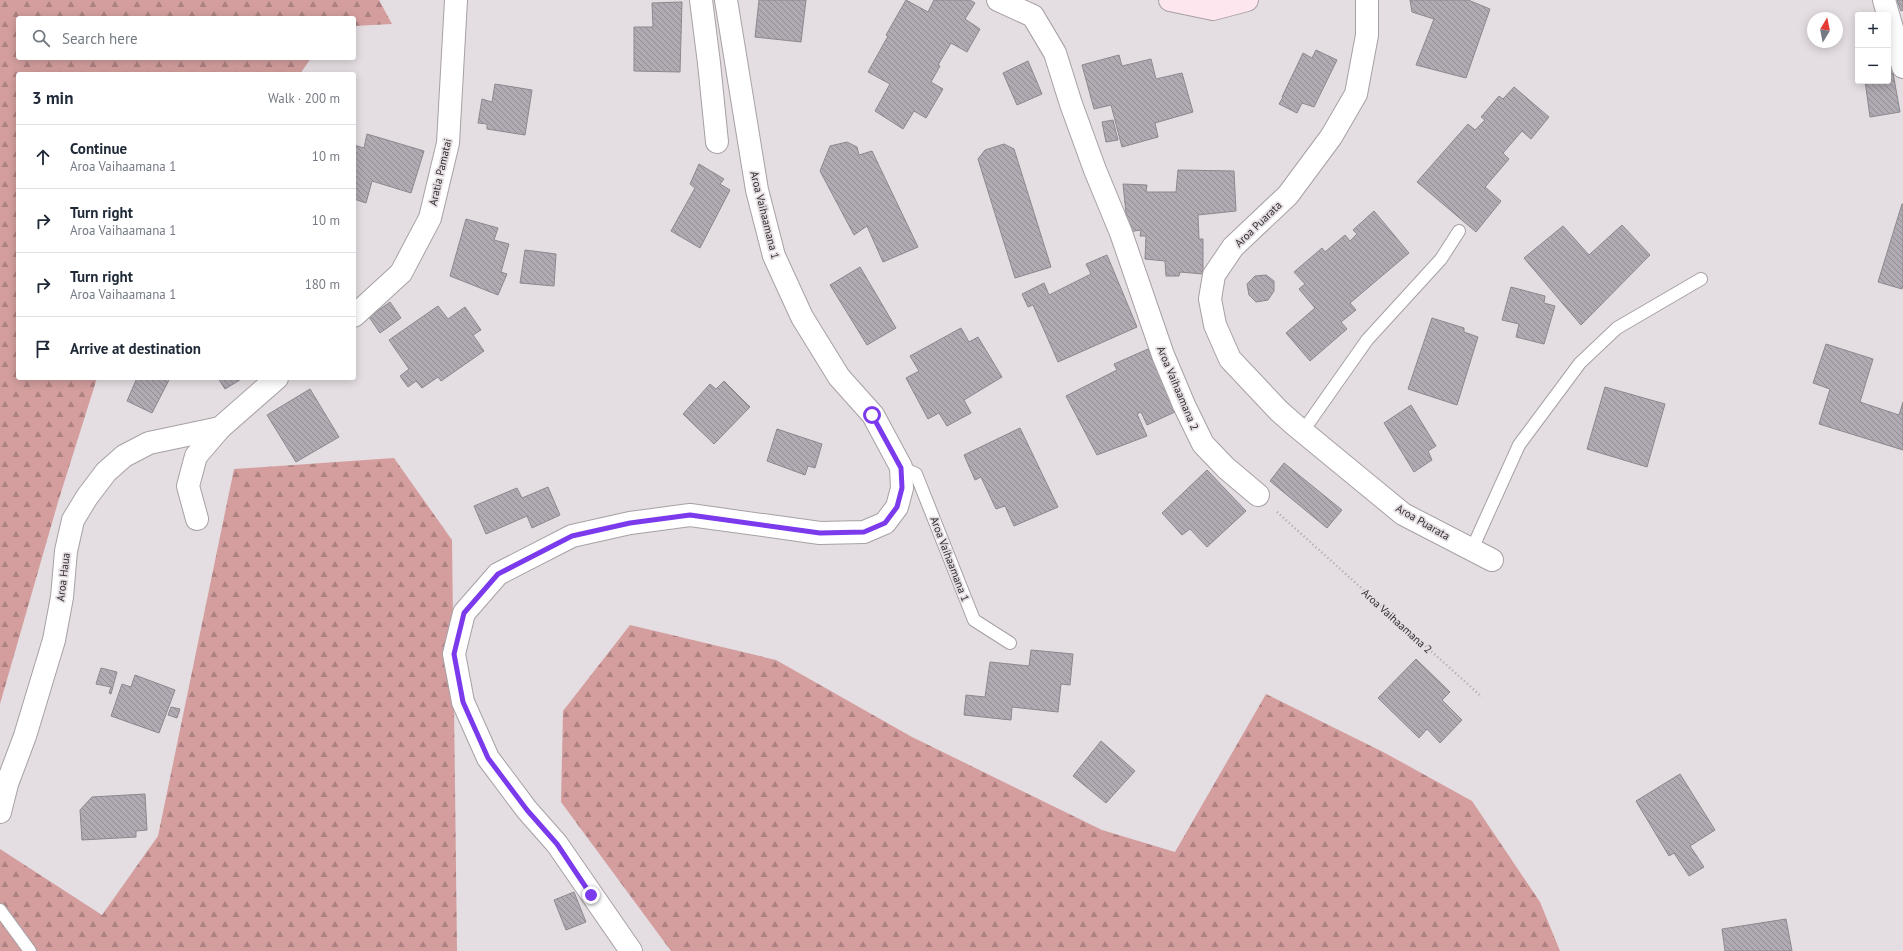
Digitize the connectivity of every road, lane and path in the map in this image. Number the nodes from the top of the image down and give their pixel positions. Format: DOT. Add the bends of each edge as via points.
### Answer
graph roads {
  1 [pos="456,0"];
  2 [pos="701,0"];
  3 [pos="726,0"];
  4 [pos="998,0"];
  5 [pos="1170,0"];
  6 [pos="1247,0"];
  7 [pos="1367,0"];
  8 [pos="1884,0"];
  9 [pos="1903,67"];
  10 [pos="717,142"];
  11 [pos="1459,231"];
  12 [pos="1701,279"];
  13 [pos="356,314"];
  14 [pos="275,380"];
  15 [pos="220,428"];
  16 [pos="1303,431"];
  17 [pos="901,468"];
  18 [pos="1258,495"];
  19 [pos="196,519"];
  20 [pos="1472,549"];
  21 [pos="1492,560"];
  22 [pos="1010,643"];
  23 [pos="1482,697"];
  24 [pos="1,811"];
  25 [pos="0,910"];
  26 [pos="30,951"];
  27 [pos="631,951"];
  1 -- 13 [label="street, Aratia Pamatai" via="448,143 430,218 402,273"];
  2 -- 10 [label="street"];
  3 -- 17 [label="street, Aroa Vaihaamana 1" via="757,190 774,256 802,317 839,377 872,415"];
  4 -- 18 [label="street, Aroa Vaihaamana 2" via="1033,16 1055,54 1163,355 1184,405 1203,444"];
  5 -- 6 [label="main road" via="1213,9"];
  7 -- 16 [label="street, Aroa Puarata" via="1367,35 1356,94 1331,137 1288,195 1233,247 1214,275 1210,298 1215,325 1230,359 1279,411"];
  8 -- 9 [label="street"];
  11 -- 16 [label="lane" via="1441,259 1367,340"];
  12 -- 20 [label="lane" via="1617,328 1580,363 1519,445"];
  14 -- 15 [label="street"];
  15 -- 19 [label="street" via="196,456 188,486"];
  15 -- 24 [label="street, Aroa Haua" via="149,443 124,456 106,472 73,520 54,640 7,784"];
  16 -- 20 [label="street, Aroa Puarata" via="1403,514"];
  17 -- 22 [label="lane, Aroa Vaihaamana 1" via="916,474 974,620"];
  17 -- 27 [label="street, Aroa Vaihaamana 1" via="902,488 897,507 885,523 864,532 820,533 690,515 630,523 572,536 498,574 464,613 454,654 463,702 488,758 527,810 557,844"];
  18 -- 23 [label="path, Aroa Vaihaamana 2"];
  20 -- 21 [label="street, Aroa Puarata"];
  25 -- 26 [label="lane"];
}
